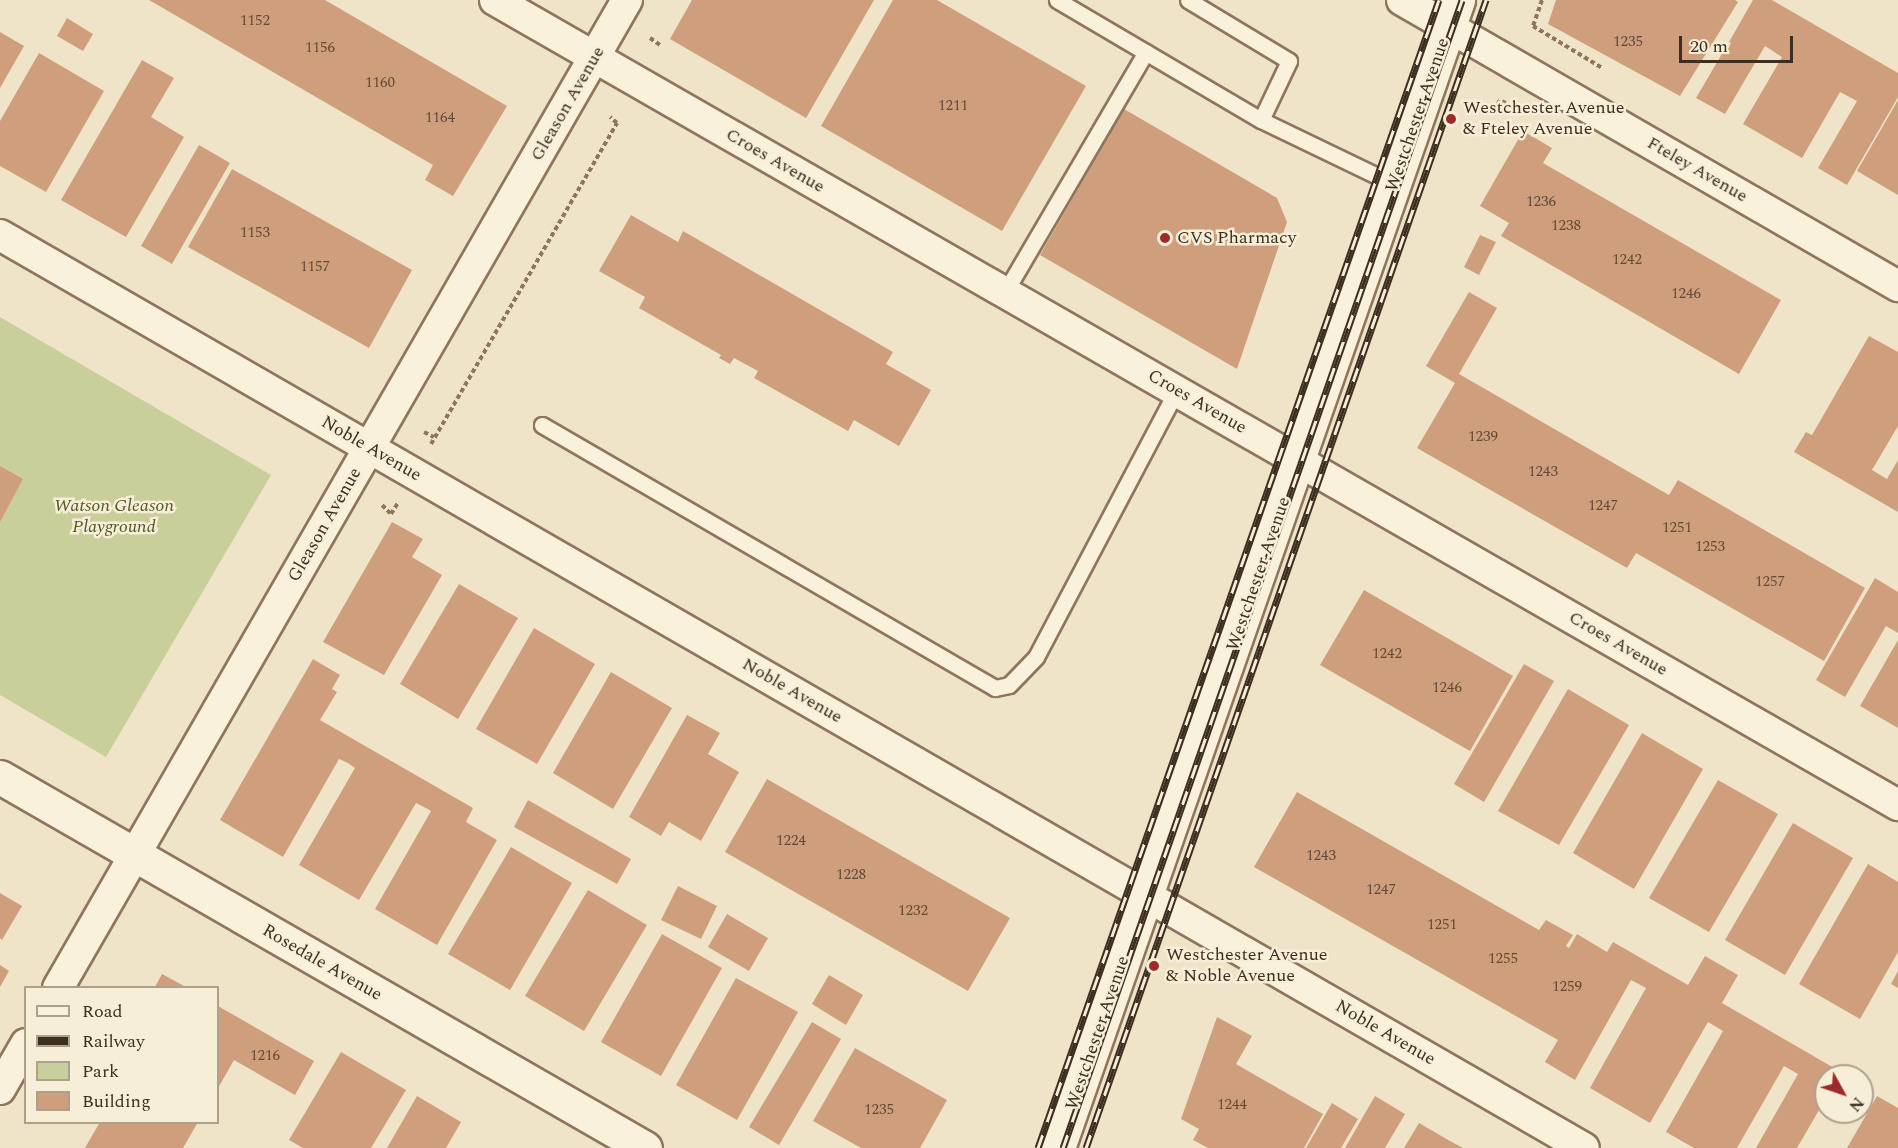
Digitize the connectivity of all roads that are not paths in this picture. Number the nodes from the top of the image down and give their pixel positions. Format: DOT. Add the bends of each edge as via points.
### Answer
graph roads {
  1 [pos="495,0"];
  2 [pos="627,0"];
  3 [pos="1057,0"];
  4 [pos="1188,0"];
  5 [pos="1401,0"];
  6 [pos="1454,14"];
  7 [pos="1146,52"];
  8 [pos="594,57"];
  9 [pos="1261,120"];
  10 [pos="1394,184"];
  11 [pos="0,235"];
  12 [pos="1898,286"];
  13 [pos="1005,292"];
  14 [pos="1176,390"];
  15 [pos="542,425"];
  16 [pos="370,448"];
  17 [pos="1298,460"];
  18 [pos="0,777"];
  19 [pos="1898,805"];
  20 [pos="135,855"];
  21 [pos="1146,895"];
  22 [pos="59,986"];
  23 [pos="24,1047"];
  24 [pos="0,1089"];
  25 [pos="645,1148"];
  26 [pos="1058,1148"];
  27 [pos="1584,1148"];
  1 -- 8 [label="street, Croes Avenue"];
  2 -- 8 [label="street, Gleason Avenue"];
  3 -- 7 [label="lane"];
  4 -- 9 [label="lane" via="1289,61"];
  5 -- 6 [label="street, Fteley Avenue"];
  6 -- 10 [label="main road, Westchester Avenue"];
  6 -- 12 [label="street, Fteley Avenue"];
  7 -- 9 [label="lane"];
  7 -- 13 [label="lane"];
  8 -- 13 [label="street, Croes Avenue"];
  8 -- 16 [label="street, Gleason Avenue"];
  9 -- 10 [label="lane"];
  10 -- 17 [label="main road, Westchester Avenue"];
  11 -- 16 [label="street, Noble Avenue"];
  13 -- 14 [label="street, Croes Avenue"];
  14 -- 15 [label="lane" via="1036,657 1009,684 995,688"];
  14 -- 17 [label="street, Croes Avenue"];
  16 -- 20 [label="street, Gleason Avenue"];
  16 -- 21 [label="street, Noble Avenue"];
  17 -- 19 [label="street, Croes Avenue"];
  17 -- 21 [label="main road, Westchester Avenue"];
  18 -- 20 [label="main road, Rosedale Avenue"];
  20 -- 22 [label="street, Gleason Avenue"];
  20 -- 25 [label="main road, Rosedale Avenue"];
  21 -- 26 [label="main road, Westchester Avenue"];
  21 -- 27 [label="street, Noble Avenue"];
  23 -- 24 [label="street"];
}
